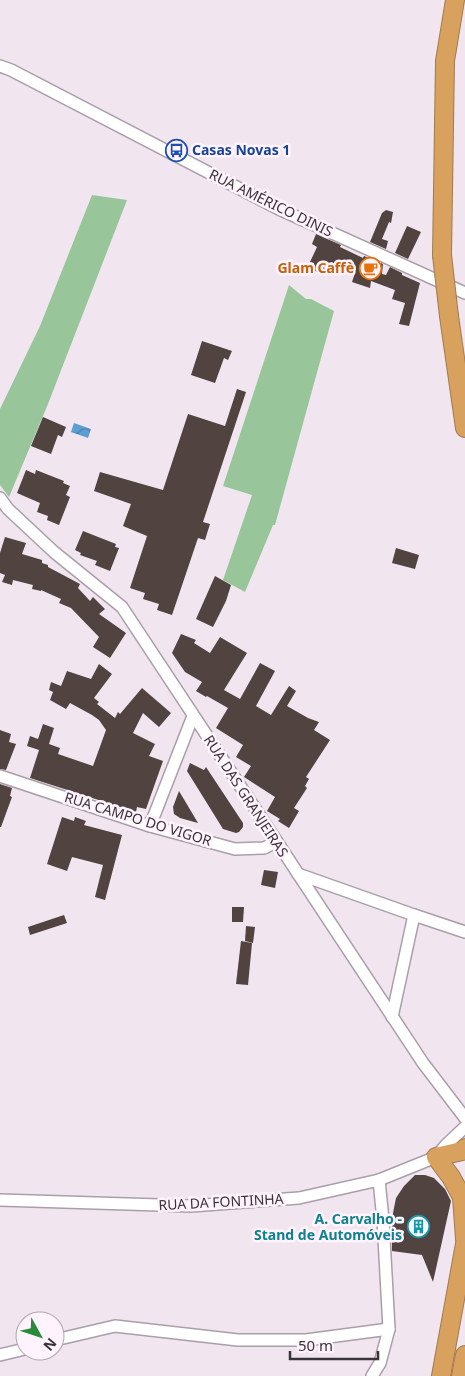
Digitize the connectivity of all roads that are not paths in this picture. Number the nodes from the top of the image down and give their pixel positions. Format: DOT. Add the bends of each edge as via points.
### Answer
graph roads {
  1 [pos="455,0"];
  2 [pos="0,66"];
  3 [pos="465,293"];
  4 [pos="465,428"];
  5 [pos="0,498"];
  6 [pos="193,716"];
  7 [pos="0,776"];
  8 [pos="150,826"];
  9 [pos="276,842"];
  10 [pos="298,874"];
  11 [pos="414,915"];
  12 [pos="465,932"];
  13 [pos="392,1017"];
  14 [pos="465,1118"];
  15 [pos="465,1128"];
  16 [pos="465,1148"];
  17 [pos="436,1157"];
  18 [pos="379,1180"];
  19 [pos="0,1200"];
  20 [pos="465,1239"];
  21 [pos="465,1244"];
  22 [pos="389,1329"];
  23 [pos="65,1338"];
  24 [pos="15,1351"];
  25 [pos="0,1355"];
  26 [pos="465,1355"];
  27 [pos="372,1376"];
  28 [pos="441,1376"];
  29 [pos="461,1376"];
  1 -- 4 [label="highway, bridge" via="446,61 442,256"];
  2 -- 3 [label="street, RUA AMÉRICO DINIS" via="279,209"];
  5 -- 6 [label="street, RUA DAS GRANJEIRAS" via="54,552 122,608"];
  6 -- 8 [label="street"];
  6 -- 9 [label="street, RUA DAS GRANJEIRAS"];
  7 -- 8 [label="street, RUA CAMPO DO VIGOR"];
  8 -- 9 [label="street, RUA CAMPO DO VIGOR" via="235,849 264,848"];
  9 -- 10 [label="street, RUA DAS GRANJEIRAS"];
  10 -- 11 [label="street"];
  10 -- 13 [label="street, RUA DAS GRANJEIRAS"];
  11 -- 12 [label="street"];
  11 -- 13 [label="street"];
  13 -- 14 [label="street, RUA DAS GRANJEIRAS"];
  15 -- 17 [label="street"];
  16 -- 17 [label="highway"];
  17 -- 18 [label="street, RUA DA FONTINHA"];
  17 -- 20 [label="highway" via="462,1198"];
  18 -- 19 [label="street, RUA DA FONTINHA" via="298,1198 191,1206"];
  18 -- 22 [label="street"];
  21 -- 28 [label="highway"];
  22 -- 23 [label="street" via="306,1340 238,1340 115,1326"];
  22 -- 27 [label="street" via="380,1363"];
  24 -- 25 [label="street"];
  26 -- 29 [label="highway"];
}
